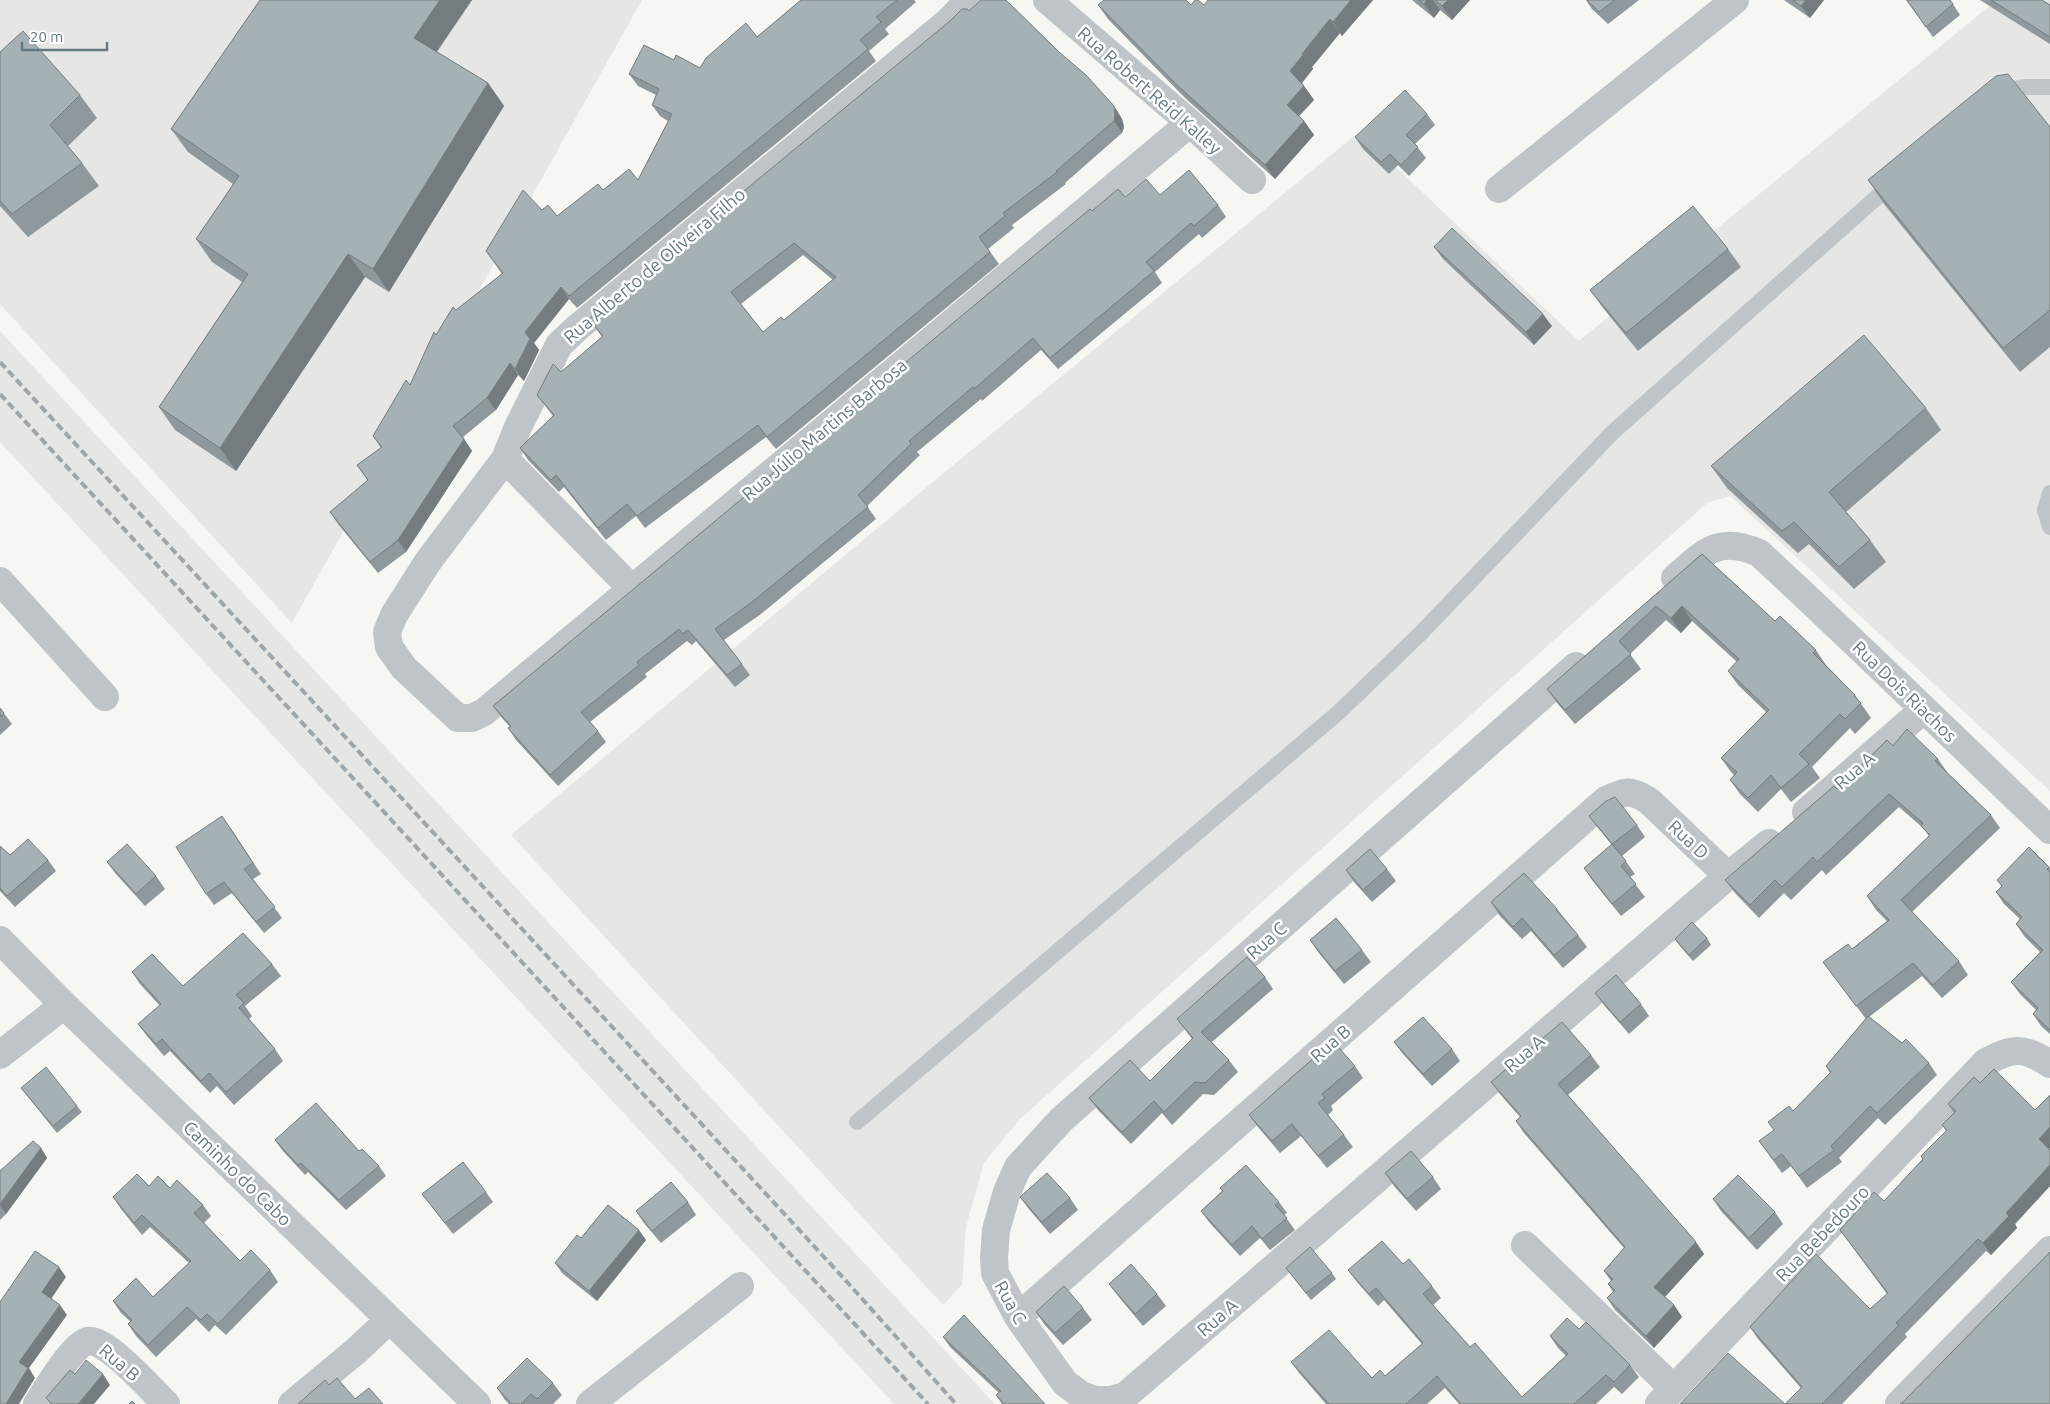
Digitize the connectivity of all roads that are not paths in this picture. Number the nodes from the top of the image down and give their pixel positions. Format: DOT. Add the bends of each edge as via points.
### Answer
graph roads {
  1 [pos="969,0"];
  2 [pos="1048,0"];
  3 [pos="1735,0"];
  4 [pos="2050,87"];
  5 [pos="1985,99"];
  6 [pos="1190,123"];
  7 [pos="1906,171"];
  8 [pos="1252,180"];
  9 [pos="1499,189"];
  10 [pos="505,459"];
  11 [pos="2050,493"];
  12 [pos="2050,527"];
  13 [pos="0,580"];
  14 [pos="632,589"];
  15 [pos="1653,598"];
  16 [pos="1593,650"];
  17 [pos="105,697"];
  18 [pos="1923,710"];
  19 [pos="452,714"];
  20 [pos="1649,801"];
  21 [pos="2050,830"];
  22 [pos="1728,876"];
  23 [pos="0,940"];
  24 [pos="64,1005"];
  25 [pos="0,1055"];
  26 [pos="2050,1064"];
  27 [pos="857,1122"];
  28 [pos="1525,1245"];
  29 [pos="2050,1250"];
  30 [pos="740,1286"];
  31 [pos="1018,1317"];
  32 [pos="389,1320"];
  33 [pos="1125,1396"];
  34 [pos="1667,1396"];
  35 [pos="37,1404"];
  36 [pos="166,1404"];
  37 [pos="292,1404"];
  38 [pos="477,1404"];
  39 [pos="590,1404"];
  40 [pos="1899,1404"];
  1 -- 10 [label="street, Rua Alberto de Oliveira Filho" via="949,21 559,345"];
  2 -- 6 [label="street, Rua Robert Reid Kalley"];
  3 -- 9 [label="street"];
  4 -- 5 [label="lane" via="2001,91"];
  6 -- 8 [label="street, Rua Robert Reid Kalley"];
  6 -- 14 [label="street, Rua Júlio Martins Barbosa"];
  7 -- 27 [label="lane" via="1613,432 1421,633 1339,712"];
  10 -- 14 [label="street"];
  10 -- 19 [label="street, Rua Alberto de Oliveira Filho" via="427,564 394,615 387,632 389,647 404,668"];
  11 -- 12 [label="lane" via="2045,510"];
  13 -- 17 [label="street"];
  14 -- 19 [label="street, Rua Júlio Martins Barbosa" via="484,712 465,719"];
  15 -- 18 [label="street, Rua Dois Riachos" via="1698,558 1717,547 1744,546 1759,553"];
  16 -- 31 [label="street, Rua C" via="1061,1120 1018,1167 996,1230 994,1258 995,1273"];
  18 -- 21 [label="street, Rua Dois Riachos"];
  18 -- 22 [label="street, Rua A"];
  20 -- 22 [label="street, Rua D"];
  20 -- 31 [label="street, Rua B" via="1629,792 1606,800"];
  22 -- 33 [label="street, Rua A"];
  23 -- 24 [label="street, Caminho do Cabo"];
  24 -- 25 [label="street"];
  24 -- 32 [label="street, Caminho do Cabo"];
  26 -- 34 [label="street, Rua Bebedouro" via="2020,1050 2004,1052 1986,1062"];
  28 -- 34 [label="street"];
  29 -- 40 [label="street"];
  30 -- 39 [label="street"];
  31 -- 33 [label="street, Rua C" via="1065,1383 1081,1395 1096,1400"];
  32 -- 37 [label="street"];
  32 -- 38 [label="street, Caminho do Cabo"];
  35 -- 36 [label="street, Rua B" via="60,1367 84,1342 90,1340 98,1342 120,1359"];
}
